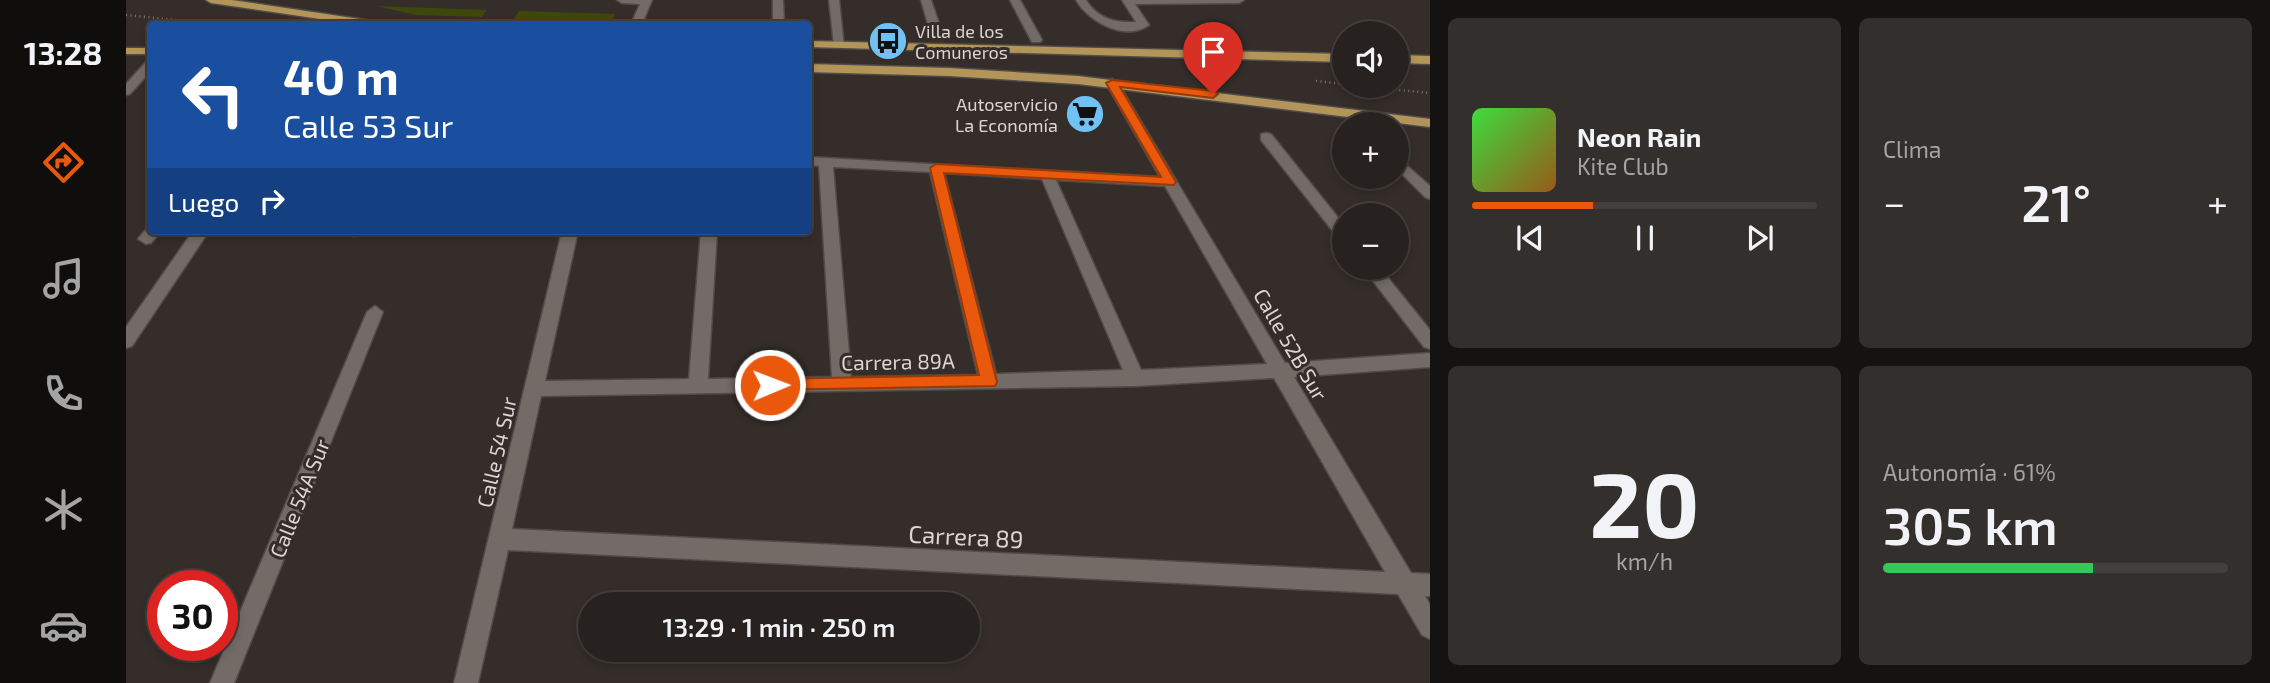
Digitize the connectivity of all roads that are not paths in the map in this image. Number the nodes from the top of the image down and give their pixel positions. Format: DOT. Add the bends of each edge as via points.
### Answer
graph roads {
  1 [pos="211,0"];
  2 [pos="622,0"];
  3 [pos="647,0"];
  4 [pos="778,0"];
  5 [pos="834,0"];
  6 [pos="926,0"];
  7 [pos="1015,0"];
  8 [pos="1081,0"];
  9 [pos="1239,0"];
  10 [pos="1128,1"];
  11 [pos="353,21"];
  12 [pos="638,21"];
  13 [pos="779,21"];
  14 [pos="938,38"];
  15 [pos="1036,40"];
  16 [pos="812,44"];
  17 [pos="840,45"];
  18 [pos="126,51"];
  19 [pos="147,51"];
  20 [pos="1332,58"];
  21 [pos="1409,59"];
  22 [pos="1430,60"];
  23 [pos="147,68"];
  24 [pos="812,68"];
  25 [pos="1112,83"];
  26 [pos="126,91"];
  27 [pos="1430,123"];
  28 [pos="1266,137"];
  29 [pos="817,161"];
  30 [pos="936,168"];
  31 [pos="1409,173"];
  32 [pos="1047,175"];
  33 [pos="1170,182"];
  34 [pos="1430,194"];
  35 [pos="1332,219"];
  36 [pos="198,235"];
  37 [pos="569,235"];
  38 [pos="709,235"];
  39 [pos="1381,280"];
  40 [pos="375,312"];
  41 [pos="126,341"];
  42 [pos="1430,342"];
  43 [pos="1430,360"];
  44 [pos="1281,373"];
  45 [pos="1136,379"];
  46 [pos="989,382"];
  47 [pos="842,384"];
  48 [pos="698,386"];
  49 [pos="533,389"];
  50 [pos="499,539"];
  51 [pos="1405,584"];
  52 [pos="1430,585"];
  53 [pos="1430,627"];
  54 [pos="222,683"];
  55 [pos="466,683"];
  1 -- 11 [label="main road"];
  2 -- 3 [label="street"];
  3 -- 12 [label="street"];
  4 -- 13 [label="street"];
  5 -- 17 [label="street"];
  6 -- 14 [label="street"];
  7 -- 15 [label="street"];
  8 -- 10 [label="street" via="1088,14 1102,21 1143,24"];
  9 -- 10 [label="street"];
  16 -- 17 [label="main road"];
  17 -- 20 [label="main road"];
  18 -- 19 [label="main road"];
  21 -- 22 [label="main road"];
  23 -- 26 [label="street"];
  24 -- 25 [label="main road"];
  25 -- 27 [label="main road"];
  25 -- 33 [label="street, Calle 52B Sur"];
  28 -- 35 [label="street"];
  29 -- 30 [label="street"];
  29 -- 47 [label="street"];
  30 -- 32 [label="street"];
  30 -- 46 [label="street"];
  31 -- 34 [label="street"];
  32 -- 33 [label="street"];
  32 -- 45 [label="street"];
  33 -- 44 [label="street, Calle 52B Sur"];
  36 -- 41 [label="street"];
  37 -- 49 [label="street, Calle 54 Sur"];
  38 -- 48 [label="street"];
  39 -- 42 [label="street"];
  40 -- 54 [label="street, Calle 54A Sur"];
  43 -- 44 [label="street, Carrera 89A"];
  44 -- 45 [label="street, Carrera 89A"];
  44 -- 51 [label="street, Calle 52B Sur"];
  45 -- 46 [label="street, Carrera 89A"];
  46 -- 47 [label="street, Carrera 89A"];
  47 -- 48 [label="street, Carrera 89A"];
  48 -- 49 [label="street, Carrera 89A"];
  49 -- 50 [label="street, Calle 54 Sur"];
  50 -- 51 [label="street, Carrera 89"];
  50 -- 55 [label="street, Calle 54 Sur"];
  51 -- 52 [label="street, Carrera 89"];
  51 -- 53 [label="street, Calle 52B Sur"];
}
